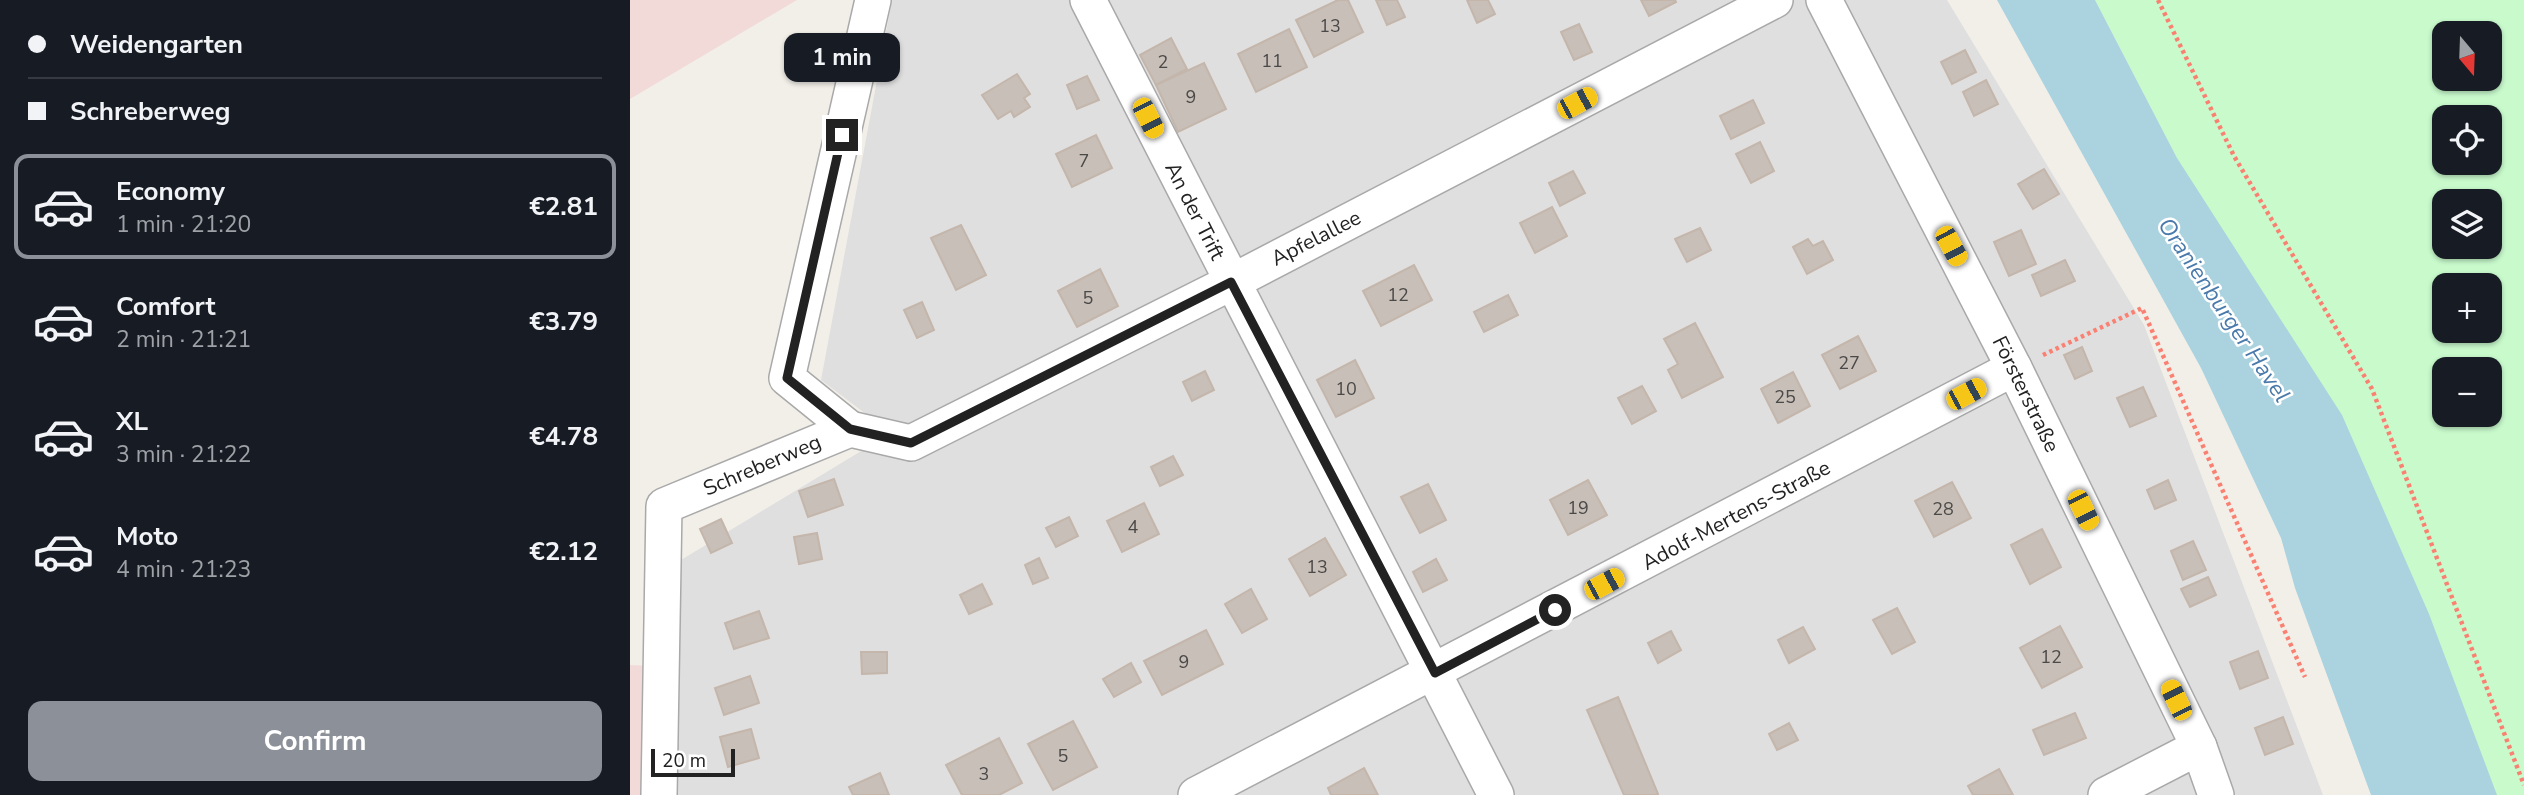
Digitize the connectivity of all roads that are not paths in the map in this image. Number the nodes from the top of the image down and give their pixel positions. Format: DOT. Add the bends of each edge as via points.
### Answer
graph roads {
  1 [pos="873,0"];
  2 [pos="1088,0"];
  3 [pos="1774,0"];
  4 [pos="1824,0"];
  5 [pos="1231,282"];
  6 [pos="2014,369"];
  7 [pos="850,429"];
  8 [pos="1435,673"];
  9 [pos="2199,747"];
  10 [pos="659,795"];
  11 [pos="1196,795"];
  12 [pos="1496,795"];
  13 [pos="2106,795"];
  14 [pos="2216,795"];
  1 -- 7 [label="street, Schreberweg" via="787,378"];
  2 -- 5 [label="street, An der Trift"];
  3 -- 5 [label="street, Apfelallee"];
  4 -- 6 [label="street, Försterstraße"];
  5 -- 7 [label="street, Apfelallee" via="911,443"];
  5 -- 8 [label="street, An der Trift"];
  6 -- 8 [label="street, Adolf-Mertens-Straße"];
  6 -- 9 [label="street, Försterstraße"];
  7 -- 10 [label="street, Schreberweg" via="664,506"];
  8 -- 11 [label="street, Adolf-Mertens-Straße"];
  8 -- 12 [label="street, An der Trift"];
  9 -- 13 [label="street"];
  9 -- 14 [label="street, Försterstraße"];
}
